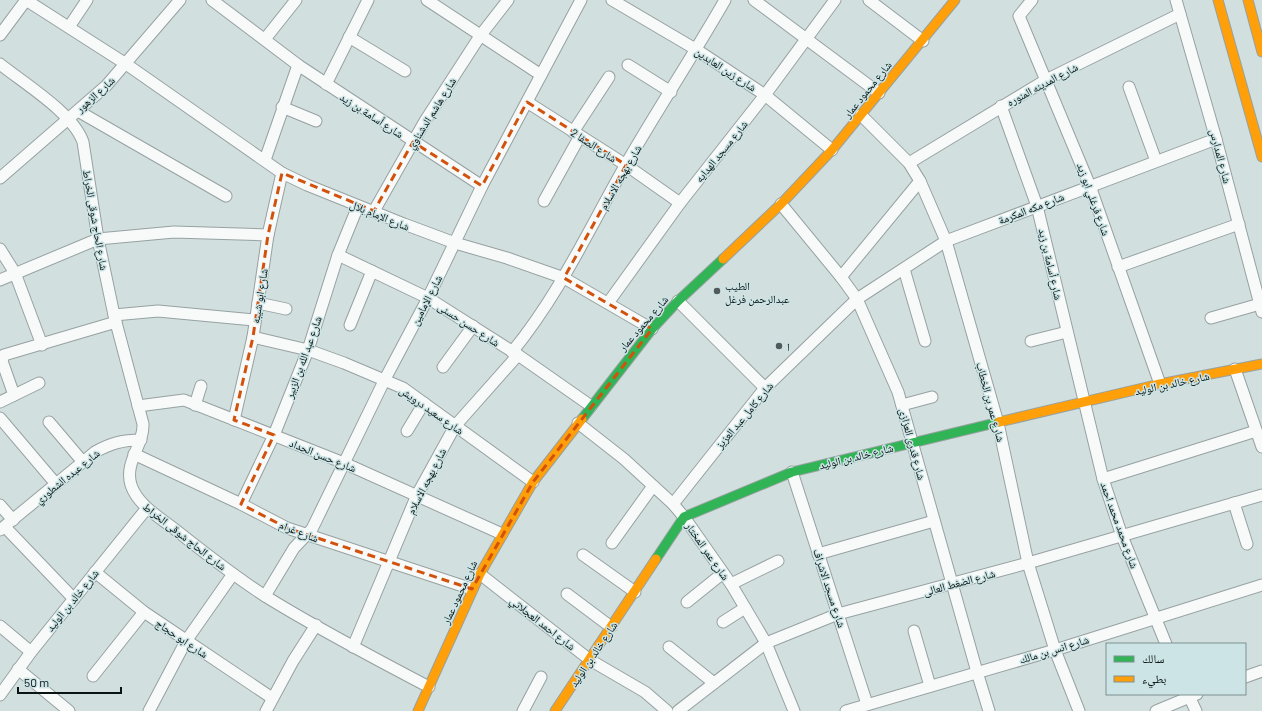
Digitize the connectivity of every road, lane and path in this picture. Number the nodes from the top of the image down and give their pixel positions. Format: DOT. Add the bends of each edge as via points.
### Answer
graph roads {
  1 [pos="26,0"];
  2 [pos="87,0"];
  3 [pos="180,0"];
  4 [pos="212,0"];
  5 [pos="296,0"];
  6 [pos="368,0"];
  7 [pos="427,0"];
  8 [pos="508,0"];
  9 [pos="581,0"];
  10 [pos="612,0"];
  11 [pos="725,0"];
  12 [pos="754,0"];
  13 [pos="835,0"];
  14 [pos="868,0"];
  15 [pos="955,0"];
  16 [pos="1032,0"];
  17 [pos="1176,0"];
  18 [pos="1218,0"];
  19 [pos="1248,0"];
  20 [pos="1180,14"];
  21 [pos="69,27"];
  22 [pos="0,34"];
  23 [pos="480,36"];
  24 [pos="348,37"];
  25 [pos="265,39"];
  26 [pos="807,39"];
  27 [pos="923,41"];
  28 [pos="697,50"];
  29 [pos="1262,52"];
  30 [pos="0,64"];
  31 [pos="126,64"];
  32 [pos="298,65"];
  33 [pos="628,65"];
  34 [pos="405,71"];
  35 [pos="541,75"];
  36 [pos="609,77"];
  37 [pos="1046,80"];
  38 [pos="326,84"];
  39 [pos="1129,87"];
  40 [pos="671,92"];
  41 [pos="879,93"];
  42 [pos="765,95"];
  43 [pos="527,102"];
  44 [pos="1001,106"];
  45 [pos="282,107"];
  46 [pos="78,111"];
  47 [pos="861,115"];
  48 [pos="68,118"];
  49 [pos="316,121"];
  50 [pos="577,134"];
  51 [pos="1216,139"];
  52 [pos="413,142"];
  53 [pos="832,150"];
  54 [pos="1262,157"];
  55 [pos="265,160"];
  56 [pos="1156,161"];
  57 [pos="909,163"];
  58 [pos="626,165"];
  59 [pos="282,173"];
  60 [pos="0,178"];
  61 [pos="920,181"];
  62 [pos="482,186"];
  63 [pos="1090,186"];
  64 [pos="226,196"];
  65 [pos="544,201"];
  66 [pos="680,203"];
  67 [pos="780,204"];
  68 [pos="358,206"];
  69 [pos="1038,206"];
  70 [pos="374,211"];
  71 [pos="1239,224"];
  72 [pos="268,235"];
  73 [pos="98,239"];
  74 [pos="946,241"];
  75 [pos="455,243"];
  76 [pos="0,249"];
  77 [pos="338,255"];
  78 [pos="1118,267"];
  79 [pos="904,269"];
  80 [pos="372,271"];
  81 [pos="15,273"];
  82 [pos="841,277"];
  83 [pos="564,278"];
  84 [pos="0,280"];
  85 [pos="428,298"];
  86 [pos="857,299"];
  87 [pos="678,301"];
  88 [pos="258,303"];
  89 [pos="608,303"];
  90 [pos="1261,308"];
  91 [pos="286,309"];
  92 [pos="115,318"];
  93 [pos="1211,318"];
  94 [pos="254,320"];
  95 [pos="350,325"];
  96 [pos="473,326"];
  97 [pos="652,329"];
  98 [pos="1067,332"];
  99 [pos="253,337"];
  100 [pos="925,341"];
  101 [pos="1031,341"];
  102 [pos="42,345"];
  103 [pos="308,350"];
  104 [pos="515,353"];
  105 [pos="1262,364"];
  106 [pos="443,366"];
  107 [pos="1235,369"];
  108 [pos="385,379"];
  109 [pos="39,383"];
  110 [pos="1160,384"];
  111 [pos="201,386"];
  112 [pos="765,388"];
  113 [pos="14,394"];
  114 [pos="932,397"];
  115 [pos="0,402"];
  116 [pos="1084,402"];
  117 [pos="424,403"];
  118 [pos="196,405"];
  119 [pos="902,405"];
  120 [pos="138,406"];
  121 [pos="591,406"];
  122 [pos="0,418"];
  123 [pos="234,420"];
  124 [pos="49,422"];
  125 [pos="578,423"];
  126 [pos="998,423"];
  127 [pos="455,426"];
  128 [pos="407,431"];
  129 [pos="1256,431"];
  130 [pos="274,435"];
  131 [pos="141,440"];
  132 [pos="912,443"];
  133 [pos="1262,448"];
  134 [pos="134,454"];
  135 [pos="83,462"];
  136 [pos="344,463"];
  137 [pos="792,472"];
  138 [pos="1103,479"];
  139 [pos="533,482"];
  140 [pos="56,484"];
  141 [pos="653,486"];
  142 [pos="417,495"];
  143 [pos="1262,495"];
  144 [pos="1234,503"];
  145 [pos="241,504"];
  146 [pos="673,504"];
  147 [pos="0,505"];
  148 [pos="147,508"];
  149 [pos="684,517"];
  150 [pos="934,521"];
  151 [pos="6,526"];
  152 [pos="502,534"];
  153 [pos="308,536"];
  154 [pos="1122,536"];
  155 [pos="612,544"];
  156 [pos="1247,544"];
  157 [pos="818,554"];
  158 [pos="583,555"];
  159 [pos="778,561"];
  160 [pos="389,562"];
  161 [pos="1028,563"];
  162 [pos="95,572"];
  163 [pos="724,573"];
  164 [pos="233,574"];
  165 [pos="480,574"];
  166 [pos="731,584"];
  167 [pos="952,584"];
  168 [pos="1262,585"];
  169 [pos="472,589"];
  170 [pos="635,592"];
  171 [pos="567,594"];
  172 [pos="265,596"];
  173 [pos="74,599"];
  174 [pos="687,602"];
  175 [pos="745,608"];
  176 [pos="144,612"];
  177 [pos="838,614"];
  178 [pos="1155,619"];
  179 [pos="722,622"];
  180 [pos="316,625"];
  181 [pos="0,626"];
  182 [pos="611,627"];
  183 [pos="914,632"];
  184 [pos="186,641"];
  185 [pos="766,643"];
  186 [pos="1166,643"];
  187 [pos="354,646"];
  188 [pos="669,647"];
  189 [pos="1055,650"];
  190 [pos="30,652"];
  191 [pos="590,660"];
  192 [pos="18,669"];
  193 [pos="1262,671"];
  194 [pos="976,672"];
  195 [pos="93,676"];
  196 [pos="541,677"];
  197 [pos="1246,677"];
  198 [pos="714,683"];
  199 [pos="930,686"];
  200 [pos="429,687"];
  201 [pos="0,695"];
  202 [pos="1192,695"];
  203 [pos="272,698"];
  204 [pos="867,704"];
  205 [pos="681,710"];
  206 [pos="69,711"];
  207 [pos="149,711"];
  208 [pos="266,711"];
  209 [pos="418,711"];
  210 [pos="523,711"];
  211 [pos="555,711"];
  212 [pos="667,711"];
  213 [pos="794,711"];
  214 [pos="846,711"];
  215 [pos="990,711"];
  216 [pos="1079,711"];
  217 [pos="1156,711"];
  218 [pos="1196,711"];
  1 -- 21 [label="street, شارع الإمام بلال"];
  1 -- 22 [label="street"];
  2 -- 21 [label="street"];
  3 -- 31 [label="street, شارع الزهور"];
  4 -- 25 [label="street, شارع أسامة بن زيد"];
  5 -- 25 [label="street"];
  6 -- 24 [label="street"];
  7 -- 23 [label="street"];
  8 -- 23 [label="street, شارع هاشم الدشناوي"];
  9 -- 35 [label="street, شارع الإمامين"];
  10 -- 28 [label="street, شارع زين العابدين"];
  11 -- 28 [label="street, شارع بهجه الاسلام"];
  12 -- 26 [label="street"];
  13 -- 26 [label="street, شارع مسجد الهدايه"];
  14 -- 27 [label="street"];
  15 -- 27 [label="street, شارع محمود عمار"];
  16 -- 37 [label="street, شارع فرغلي ابو زيد" via="1019,16"];
  17 -- 20 [label="street, شارع المدارس"];
  18 -- 54 [label="street"];
  19 -- 29 [label="street"];
  20 -- 37 [label="street, شارع المدينه المنوره"];
  20 -- 51 [label="street, شارع المدارس"];
  21 -- 31 [label="street, شارع الإمام بلال"];
  23 -- 35 [label="street"];
  23 -- 52 [label="street, شارع هاشم الدشناوي"];
  24 -- 34 [label="street"];
  24 -- 38 [label="street"];
  25 -- 32 [label="street, شارع أسامة بن زيد"];
  26 -- 41 [label="street"];
  26 -- 42 [label="street, شارع مسجد الهدايه"];
  27 -- 41 [label="street, شارع محمود عمار"];
  28 -- 40 [label="street, شارع بهجه الاسلام"];
  28 -- 42 [label="street, شارع زين العابدين"];
  30 -- 48 [label="street, شارع الحاج شوقى الخراط"];
  31 -- 46 [label="street, شارع الزهور"];
  31 -- 55 [label="street, شارع الإمام بلال"];
  32 -- 38 [label="street, شارع أسامة بن زيد"];
  32 -- 45 [label="street"];
  33 -- 40 [label="street"];
  35 -- 43 [label="street, شارع الإمامين"];
  36 -- 50 [label="street"];
  37 -- 44 [label="street, شارع المدينه المنوره"];
  37 -- 63 [label="street, شارع فرغلي ابو زيد"];
  38 -- 52 [label="street, شارع أسامة بن زيد"];
  39 -- 56 [label="street"];
  40 -- 58 [label="street, شارع بهجه الاسلام"];
  41 -- 47 [label="street, شارع محمود عمار"];
  42 -- 53 [label="street, شارع زين العابدين"];
  42 -- 66 [label="street, شارع مسجد الهدايه"];
  43 -- 50 [label="street, شارع الصفا 2"];
  43 -- 62 [label="street, شارع الإمامين"];
  44 -- 57 [label="street, شارع المدينه المنوره"];
  44 -- 69 [label="street, شارع أسامة بن زيد"];
  45 -- 49 [label="street"];
  45 -- 55 [label="street"];
  46 -- 48 [label="street, شارع الزهور"];
  46 -- 64 [label="street"];
  47 -- 53 [label="street, شارع محمود عمار"];
  47 -- 57 [label="street, شارع عمر بن الخطاب"];
  48 -- 60 [label="street, شارع الزهور"];
  48 -- 73 [label="street, شارع الحاج شوقى الخراط" via="80,133 83,142"];
  50 -- 58 [label="street, شارع الصفا 2"];
  50 -- 65 [label="street"];
  51 -- 56 [label="street, شارع مكه المكرمة"];
  51 -- 71 [label="street, شارع المدارس"];
  52 -- 62 [label="street, شارع أسامة بن زيد"];
  52 -- 70 [label="street, شارع هاشم الدشناوي"];
  53 -- 67 [label="street, شارع محمود عمار"];
  55 -- 59 [label="street, شارع الإمام بلال"];
  56 -- 63 [label="street, شارع مكه المكرمة"];
  57 -- 61 [label="street, شارع عمر بن الخطاب"];
  58 -- 66 [label="street, شارع الصفا 2"];
  58 -- 83 [label="street, شارع بهجه الاسلام"];
  59 -- 68 [label="street, شارع الإمام بلال"];
  59 -- 72 [label="street, شارع ابو شيبه"];
  61 -- 74 [label="street, شارع عمر بن الخطاب"];
  61 -- 82 [label="street"];
  62 -- 75 [label="street, شارع الإمامين"];
  63 -- 69 [label="street, شارع مكه المكرمة"];
  63 -- 78 [label="street, شارع فرغلي ابو زيد"];
  66 -- 89 [label="street, شارع مسجد الهدايه"];
  67 -- 82 [label="street, شارع قدرى العزازى"];
  67 -- 87 [label="street, شارع محمود عمار"];
  68 -- 70 [label="street, شارع الإمام بلال"];
  68 -- 77 [label="street, شارع عبد الله بن الزبير"];
  69 -- 74 [label="street, شارع مكه المكرمة"];
  69 -- 98 [label="street, شارع أسامة بن زيد"];
  70 -- 75 [label="street, شارع الإمام بلال"];
  71 -- 78 [label="street"];
  71 -- 90 [label="street, شارع المدارس"];
  72 -- 73 [label="street" via="174,232"];
  72 -- 88 [label="street, شارع ابو شيبه"];
  73 -- 81 [label="street"];
  73 -- 92 [label="street, شارع الحاج شوقى الخراط"];
  74 -- 79 [label="street, شارع مكه المكرمة"];
  74 -- 126 [label="street, شارع عمر بن الخطاب"];
  75 -- 83 [label="street, شارع الإمام بلال"];
  75 -- 85 [label="street, شارع الإمامين"];
  76 -- 81 [label="street"];
  77 -- 80 [label="street, شارع حسن حسنى"];
  77 -- 103 [label="street, شارع عبد الله بن الزبير"];
  78 -- 110 [label="street, شارع فرغلي ابو زيد"];
  79 -- 86 [label="street, شارع مكه المكرمة"];
  79 -- 100 [label="street"];
  80 -- 85 [label="street, شارع حسن حسنى"];
  80 -- 95 [label="street"];
  81 -- 84 [label="street"];
  81 -- 102 [label="street"];
  82 -- 86 [label="street, شارع قدرى العزازى"];
  83 -- 89 [label="street, شارع الإمام بلال"];
  83 -- 104 [label="street, شارع بهجه الاسلام"];
  85 -- 96 [label="street, شارع حسن حسنى"];
  85 -- 108 [label="street, شارع الإمامين"];
  86 -- 112 [label="street, شارع كامل عبد العزيز"];
  86 -- 119 [label="street, شارع قدرى العزازى"];
  87 -- 97 [label="street, شارع محمود عمار"];
  87 -- 112 [label="street"];
  88 -- 91 [label="street"];
  88 -- 94 [label="street, شارع ابو شيبه"];
  89 -- 97 [label="street, شارع الإمام بلال"];
  90 -- 93 [label="street"];
  92 -- 94 [label="street" via="164,311"];
  92 -- 102 [label="street"];
  92 -- 120 [label="street, شارع الحاج شوقى الخراط"];
  94 -- 99 [label="street, شارع ابو شيبه"];
  96 -- 104 [label="street, شارع حسن حسنى"];
  96 -- 106 [label="street"];
  97 -- 121 [label="street, شارع محمود عمار"];
  98 -- 101 [label="street"];
  98 -- 116 [label="street, شارع أسامة بن زيد"];
  99 -- 103 [label="street, شارع سعيد درويش"];
  99 -- 123 [label="street, شارع ابو شيبه"];
  102 -- 113 [label="street" via="3,357 2,361"];
  103 -- 108 [label="street, شارع سعيد درويش"];
  103 -- 130 [label="street, شارع عبد الله بن الزبير"];
  104 -- 121 [label="street, شارع حسن حسنى"];
  104 -- 127 [label="street, شارع بهجه الاسلام"];
  105 -- 107 [label="street, شارع خالد بن الوليد"];
  107 -- 110 [label="street, شارع خالد بن الوليد"];
  107 -- 129 [label="street"];
  108 -- 117 [label="street, شارع سعيد درويش"];
  108 -- 136 [label="street, شارع الإمامين"];
  109 -- 113 [label="street"];
  110 -- 116 [label="street, شارع خالد بن الوليد"];
  111 -- 118 [label="street"];
  112 -- 146 [label="street, شارع كامل عبد العزيز"];
  113 -- 115 [label="street"];
  114 -- 119 [label="street"];
  116 -- 126 [label="street, شارع خالد بن الوليد"];
  116 -- 138 [label="street, شارع محمد محمد احمد"];
  117 -- 127 [label="street, شارع سعيد درويش"];
  117 -- 128 [label="street"];
  118 -- 120 [label="street, شارع حسن الحداد" via="177,400"];
  118 -- 123 [label="street, شارع حسن الحداد"];
  119 -- 132 [label="street, شارع قدرى العزازى"];
  120 -- 131 [label="street, شارع الحاج شوقى الخراط" via="143,424"];
  121 -- 125 [label="street, شارع محمود عمار"];
  122 -- 140 [label="street"];
  123 -- 130 [label="street, شارع حسن الحداد"];
  124 -- 135 [label="street"];
  125 -- 139 [label="street, شارع محمود عمار"];
  125 -- 141 [label="street, شارع عمر المختار" via="624,459"];
  126 -- 132 [label="street, شارع خالد بن الوليد"];
  126 -- 161 [label="street, شارع عمر بن الخطاب"];
  127 -- 139 [label="street, شارع سعيد درويش"];
  127 -- 142 [label="street, شارع بهجه الاسلام"];
  129 -- 133 [label="street"];
  129 -- 138 [label="street"];
  130 -- 136 [label="street, شارع حسن الحداد"];
  130 -- 145 [label="street, شارع عبد الله بن الزبير"];
  131 -- 134 [label="street, شارع الحاج شوقى الخراط"];
  131 -- 135 [label="street, شارع عبده الشطوري" via="109,444"];
  132 -- 137 [label="street, شارع خالد بن الوليد"];
  132 -- 150 [label="street, شارع قدرى العزازى"];
  134 -- 145 [label="street, شارع غرام"];
  134 -- 148 [label="street, شارع الحاج شوقى الخراط" via="131,484"];
  135 -- 140 [label="street, شارع عبده الشطوري"];
  136 -- 142 [label="street, شارع حسن الحداد"];
  136 -- 153 [label="street, شارع الإمامين"];
  137 -- 149 [label="street, شارع خالد بن الوليد"];
  137 -- 157 [label="street, شارع مسجد الاشراف"];
  138 -- 154 [label="street, شارع محمد محمد احمد"];
  139 -- 152 [label="street, شارع محمود عمار"];
  140 -- 151 [label="street, شارع عبده الشطوري"];
  141 -- 146 [label="street, شارع عمر المختار"];
  141 -- 155 [label="street"];
  142 -- 152 [label="street, شارع حسن الحداد"];
  142 -- 160 [label="street, شارع بهجه الاسلام"];
  143 -- 144 [label="street, شارع الضغط العالى"];
  144 -- 154 [label="street, شارع الضغط العالى"];
  144 -- 156 [label="street"];
  145 -- 153 [label="street, شارع غرام"];
  146 -- 149 [label="street, شارع عمر المختار"];
  147 -- 151 [label="street"];
  148 -- 162 [label="street, شارع خالد بن الوليد"];
  148 -- 164 [label="street, شارع الحاج شوقى الخراط"];
  149 -- 163 [label="street, شارع عمر المختار"];
  149 -- 170 [label="street, شارع خالد بن الوليد"];
  150 -- 157 [label="street"];
  150 -- 167 [label="street, شارع قدرى العزازى"];
  151 -- 173 [label="street"];
  152 -- 165 [label="street, شارع محمود عمار"];
  153 -- 160 [label="street, شارع غرام"];
  153 -- 172 [label="street, شارع الإمامين" via="294,548"];
  154 -- 161 [label="street, شارع الضغط العالى"];
  154 -- 178 [label="street, شارع محمد محمد احمد"];
  157 -- 177 [label="street, شارع مسجد الاشراف"];
  158 -- 170 [label="street"];
  159 -- 166 [label="street"];
  160 -- 169 [label="street, شارع غرام"];
  160 -- 187 [label="street, شارع بهجه الاسلام"];
  161 -- 167 [label="street, شارع الضغط العالى"];
  161 -- 189 [label="street, شارع عمر بن الخطاب"];
  162 -- 173 [label="street, شارع خالد بن الوليد"];
  162 -- 176 [label="street, شارع ابو حجاج"];
  163 -- 166 [label="street, شارع عمر المختار"];
  163 -- 174 [label="street"];
  164 -- 172 [label="street, شارع الحاج شوقى الخراط"];
  164 -- 184 [label="street"];
  165 -- 169 [label="street, شارع محمود عمار"];
  165 -- 191 [label="street, شارع احمد العجلاتي"];
  166 -- 175 [label="street, شارع عمر المختار"];
  167 -- 177 [label="street, شارع الضغط العالى"];
  167 -- 194 [label="street, شارع قدرى العزازى"];
  168 -- 178 [label="street, شارع انس بن مالك"];
  169 -- 200 [label="street, شارع محمود عمار"];
  170 -- 182 [label="street, شارع خالد بن الوليد"];
  171 -- 182 [label="street"];
  172 -- 180 [label="street, شارع الحاج شوقى الخراط"];
  173 -- 190 [label="street, شارع خالد بن الوليد"];
  175 -- 179 [label="street"];
  175 -- 185 [label="street, شارع عمر المختار"];
  176 -- 184 [label="street, شارع ابو حجاج"];
  176 -- 195 [label="street"];
  177 -- 185 [label="street, شارع الضغط العالى"];
  177 -- 204 [label="street, شارع مسجد الاشراف"];
  178 -- 186 [label="street, شارع محمد محمد احمد"];
  178 -- 189 [label="street, شارع انس بن مالك"];
  180 -- 187 [label="street, شارع الحاج شوقى الخراط"];
  180 -- 203 [label="street"];
  181 -- 190 [label="street"];
  182 -- 191 [label="street, شارع خالد بن الوليد"];
  183 -- 199 [label="street"];
  184 -- 203 [label="street, شارع ابو حجاج"];
  184 -- 207 [label="street"];
  185 -- 198 [label="street, شارع الضغط العالى"];
  185 -- 213 [label="street, شارع عمر المختار"];
  187 -- 200 [label="street, شارع الحاج شوقى الخراط"];
  188 -- 198 [label="street"];
  189 -- 194 [label="street, شارع انس بن مالك"];
  189 -- 216 [label="street, شارع عمر بن الخطاب"];
  190 -- 192 [label="street, شارع خالد بن الوليد"];
  191 -- 211 [label="street, شارع خالد بن الوليد"];
  191 -- 212 [label="street, شارع احمد العجلاتي" via="645,692"];
  192 -- 201 [label="street, شارع خالد بن الوليد"];
  192 -- 206 [label="street"];
  193 -- 197 [label="street"];
  194 -- 199 [label="street, شارع انس بن مالك"];
  194 -- 215 [label="street, شارع قدرى العزازى"];
  196 -- 210 [label="street"];
  198 -- 205 [label="street, شارع الضغط العالى"];
  199 -- 204 [label="street, شارع انس بن مالك"];
  200 -- 209 [label="street, شارع محمود عمار"];
  202 -- 217 [label="street"];
  202 -- 218 [label="street"];
  203 -- 208 [label="street"];
  204 -- 214 [label="street, شارع انس بن مالك"];
}
